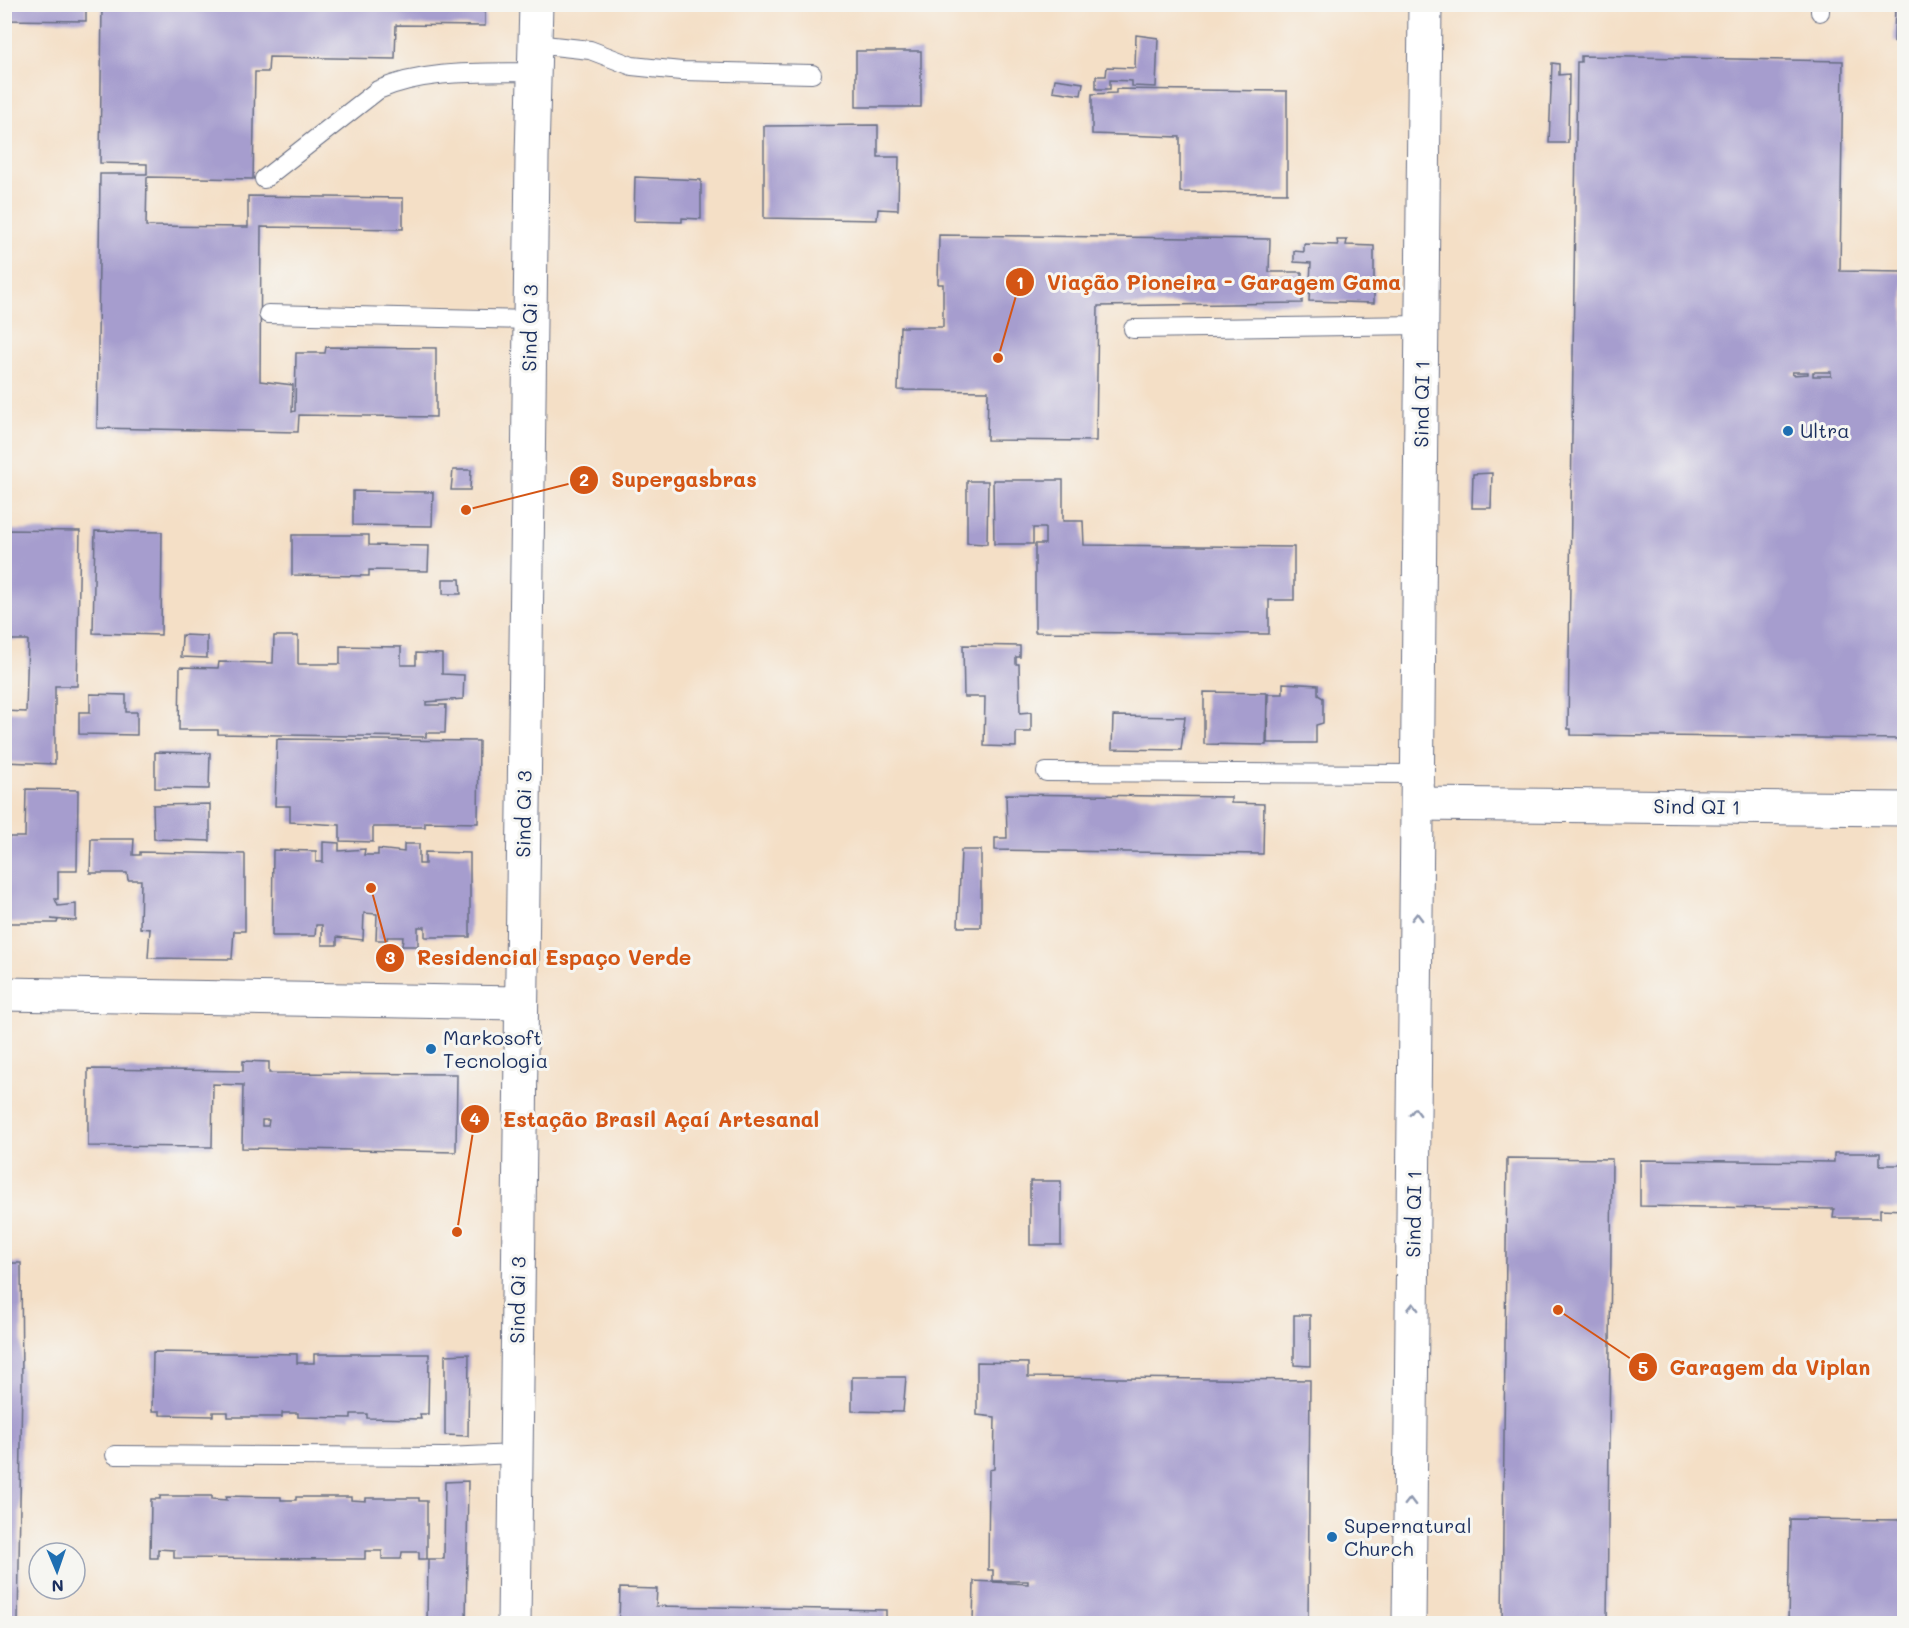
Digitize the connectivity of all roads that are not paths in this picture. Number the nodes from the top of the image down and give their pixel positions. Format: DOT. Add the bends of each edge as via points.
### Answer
graph roads {
  1 [pos="536,4"];
  2 [pos="1425,4"];
  3 [pos="535,58"];
  4 [pos="812,74"];
  5 [pos="264,179"];
  6 [pos="268,314"];
  7 [pos="530,320"];
  8 [pos="1423,325"];
  9 [pos="1133,329"];
  10 [pos="1046,772"];
  11 [pos="1418,789"];
  12 [pos="1905,809"];
  13 [pos="4,994"];
  14 [pos="521,1003"];
  15 [pos="516,1454"];
  16 [pos="115,1455"];
  17 [pos="514,1623"];
  18 [pos="1409,1623"];
  1 -- 3 [label="street, Sind Qi 3"];
  2 -- 8 [label="street, Sind QI 1"];
  3 -- 4 [label="lane" via="590,50 632,66"];
  3 -- 5 [label="lane" via="396,82 378,90"];
  3 -- 7 [label="street, Sind Qi 3"];
  6 -- 7 [label="lane"];
  7 -- 14 [label="street, Sind Qi 3"];
  8 -- 9 [label="lane"];
  8 -- 11 [label="street, Sind QI 1"];
  10 -- 11 [label="lane"];
  11 -- 12 [label="street, Sind QI 1"];
  18 -- 11 [label="street, Sind QI 1, one-way"];
  13 -- 14 [label="street"];
  14 -- 15 [label="street, Sind Qi 3"];
  15 -- 16 [label="lane"];
  15 -- 17 [label="street, Sind Qi 3"];
}
